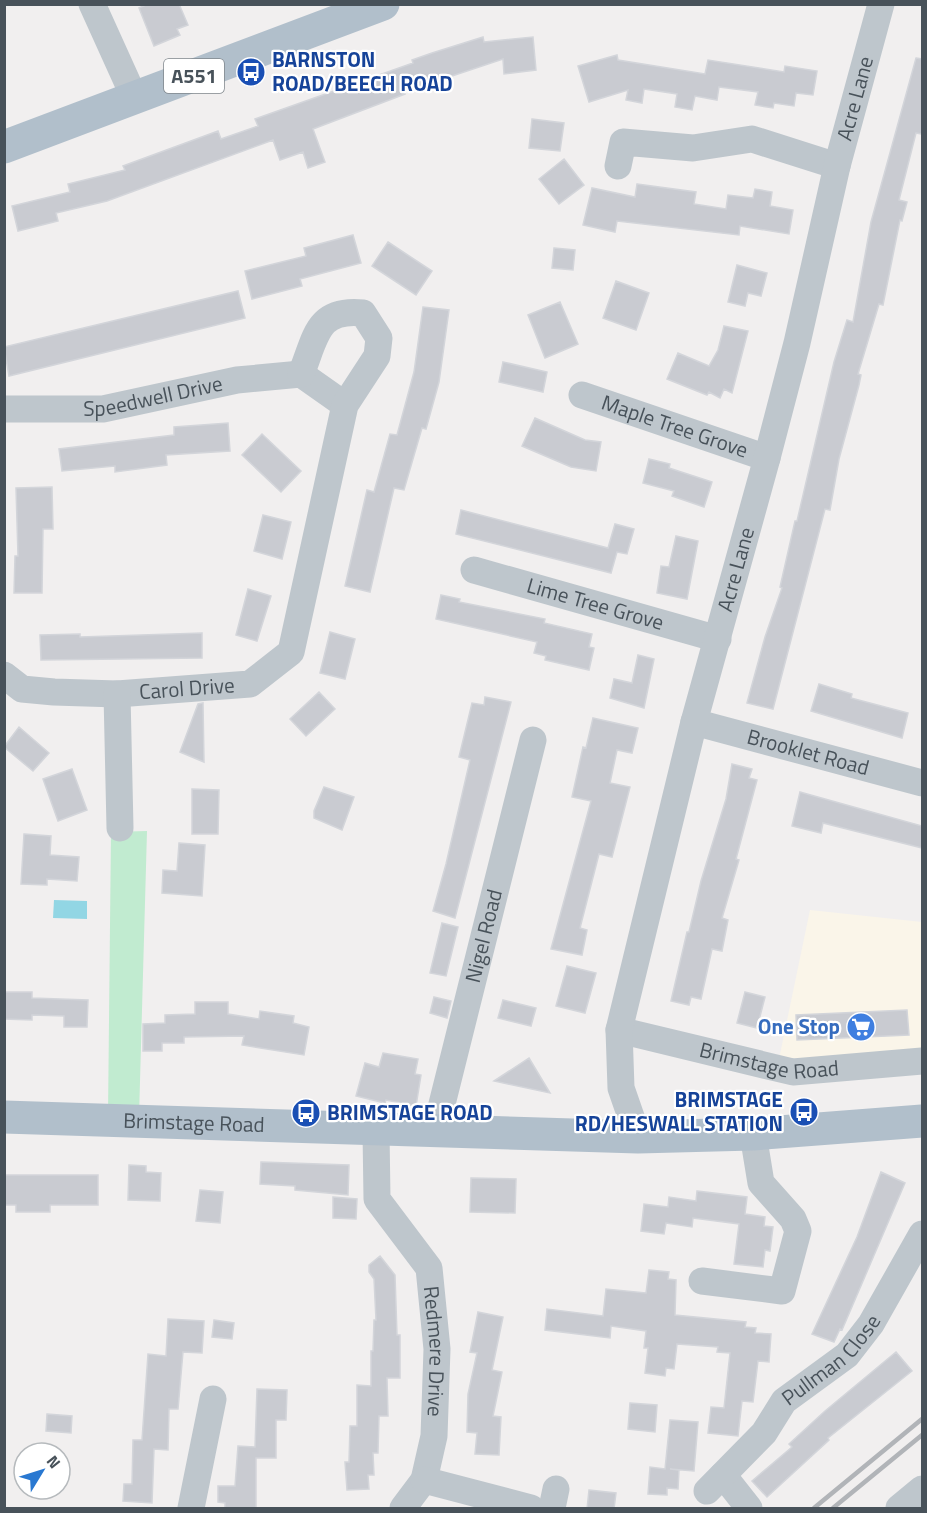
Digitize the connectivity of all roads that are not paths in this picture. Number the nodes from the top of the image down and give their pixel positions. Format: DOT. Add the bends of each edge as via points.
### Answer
graph roads {
  1 [pos="92,4"];
  2 [pos="383,4"];
  3 [pos="881,4"];
  4 [pos="135,99"];
  5 [pos="4,147"];
  6 [pos="618,166"];
  7 [pos="837,166"];
  8 [pos="301,374"];
  9 [pos="582,395"];
  10 [pos="345,405"];
  11 [pos="4,410"];
  12 [pos="767,458"];
  13 [pos="474,570"];
  14 [pos="718,639"];
  15 [pos="4,675"];
  16 [pos="117,694"];
  17 [pos="694,722"];
  18 [pos="533,740"];
  19 [pos="922,783"];
  20 [pos="120,828"];
  21 [pos="619,1030"];
  22 [pos="922,1061"];
  23 [pos="4,1118"];
  24 [pos="922,1121"];
  25 [pos="376,1131"];
  26 [pos="435,1132"];
  27 [pos="753,1134"];
  28 [pos="638,1137"];
  29 [pos="922,1234"];
  30 [pos="702,1281"];
  31 [pos="213,1399"];
  32 [pos="424,1480"];
  33 [pos="922,1489"];
  34 [pos="190,1509"];
  35 [pos="403,1509"];
  36 [pos="531,1509"];
  37 [pos="749,1509"];
  38 [pos="899,1509"];
  1 -- 4 [label="street"];
  2 -- 4 [label="main road, A551"];
  3 -- 7 [label="street, Acre Lane"];
  4 -- 5 [label="main road, A551"];
  6 -- 7 [label="street" via="622,142 693,148 752,139"];
  7 -- 12 [label="street, Acre Lane"];
  8 -- 10 [label="street"];
  8 -- 10 [label="street" via="321,327 332,315 363,313 379,338 377,356"];
  8 -- 11 [label="street, Speedwell Drive" via="237,380 104,409"];
  9 -- 12 [label="street, Maple Tree Grove"];
  10 -- 16 [label="street, Carol Drive" via="291,652 250,684"];
  12 -- 14 [label="street, Acre Lane"];
  13 -- 14 [label="street, Lime Tree Grove"];
  14 -- 17 [label="street, Acre Lane"];
  15 -- 16 [label="street, Carol Drive" via="22,688"];
  16 -- 20 [label="street"];
  17 -- 19 [label="street, Brooklet Road"];
  17 -- 21 [label="street, Acre Lane"];
  18 -- 26 [label="street, Nigel Road"];
  21 -- 22 [label="street, Brimstage Road" via="793,1072"];
  21 -- 28 [label="street, Acre Lane" via="621,1088"];
  23 -- 25 [label="main road, Brimstage Road"];
  24 -- 27 [label="main road, Brimstage Road"];
  25 -- 26 [label="main road, Brimstage Road"];
  25 -- 32 [label="street, Redmere Drive" via="377,1199 429,1269 437,1349 434,1436"];
  26 -- 28 [label="main road, Brimstage Road"];
  27 -- 28 [label="main road, Brimstage Road"];
  27 -- 30 [label="street" via="761,1183 789,1214 798,1231 782,1291"];
  29 -- 37 [label="street, Pullman Close" via="871,1324 847,1355 784,1401 764,1433 715,1483"];
  31 -- 34 [label="street"];
  32 -- 35 [label="street, Redmere Drive"];
  32 -- 36 [label="street"];
  33 -- 38 [label="street"];
}
